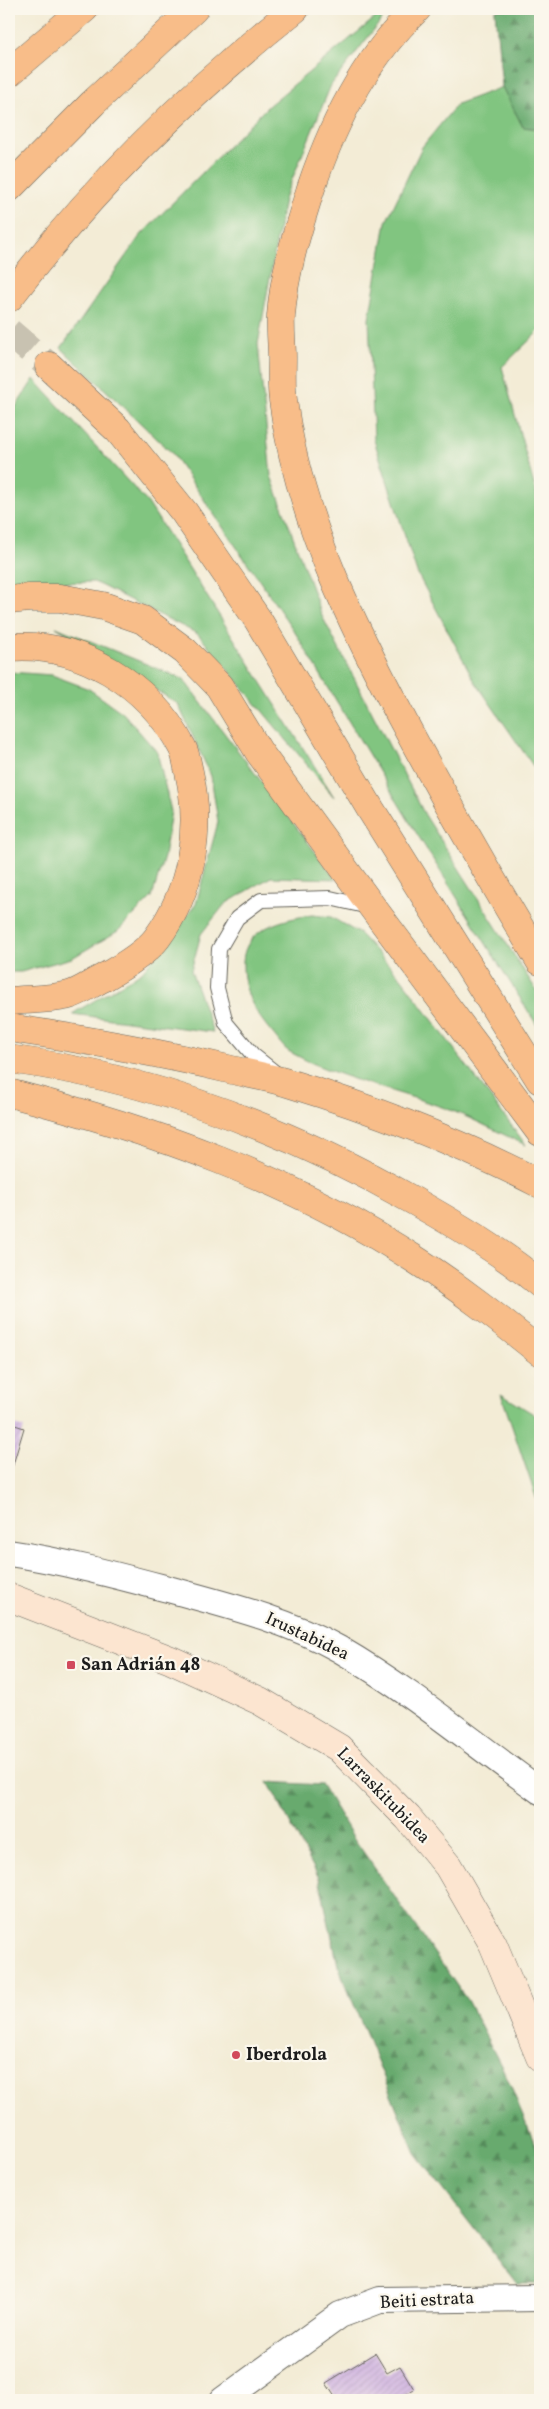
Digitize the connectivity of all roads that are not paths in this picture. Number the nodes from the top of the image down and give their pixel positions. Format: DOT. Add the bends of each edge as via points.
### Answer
graph roads {
  1 [pos="84,9"];
  2 [pos="194,9"];
  3 [pos="295,9"];
  4 [pos="418,9"];
  5 [pos="9,73"];
  6 [pos="9,188"];
  7 [pos="9,298"];
  8 [pos="49,366"];
  9 [pos="9,600"];
  10 [pos="9,647"];
  11 [pos="373,908"];
  12 [pos="522,931"];
  13 [pos="540,953"];
  14 [pos="540,961"];
  15 [pos="9,1001"];
  16 [pos="9,1028"];
  17 [pos="9,1059"];
  18 [pos="540,1080"];
  19 [pos="290,1084"];
  20 [pos="9,1094"];
  21 [pos="540,1132"];
  22 [pos="540,1184"];
  23 [pos="540,1284"];
  24 [pos="540,1352"];
  25 [pos="9,1553"];
  26 [pos="9,1596"];
  27 [pos="540,1792"];
  28 [pos="540,2057"];
  29 [pos="540,2298"];
  30 [pos="223,2400"];
  1 -- 5 [label="highway"];
  2 -- 6 [label="highway" via="92,103"];
  3 -- 7 [label="highway" via="188,101 100,190"];
  4 -- 12 [label="highway" via="378,53 347,103 318,168 294,242 281,315 282,398 294,462 317,534 345,604 441,791"];
  8 -- 18 [label="highway" via="118,430 184,512 258,620 366,802"];
  9 -- 11 [label="highway" via="60,598 103,606 143,620 185,651 219,686 260,752"];
  10 -- 15 [label="highway" via="58,650 96,662 146,699 159,712 183,748 192,788 194,826 193,856 178,900 156,939 120,969 70,995"];
  11 -- 19 [label="lane" via="330,898 261,900 237,918 219,949 217,988 226,1024 253,1055"];
  11 -- 21 [label="highway"];
  12 -- 13 [label="highway"];
  12 -- 14 [label="highway"];
  16 -- 19 [label="highway" via="82,1039"];
  17 -- 23 [label="highway" via="110,1078 264,1127 359,1170 444,1218"];
  19 -- 22 [label="highway" via="462,1148"];
  20 -- 24 [label="highway" via="91,1114 163,1138 252,1172 327,1208 415,1259 483,1306"];
  25 -- 27 [label="street, Irustabidea" via="80,1566 284,1623 338,1649 406,1692"];
  26 -- 28 [label="street, Larraskitubidea" via="171,1660 260,1701 339,1748 408,1818 448,1866 493,1944"];
  29 -- 30 [label="street, Beiti estrata" via="380,2300 340,2315"];
}
